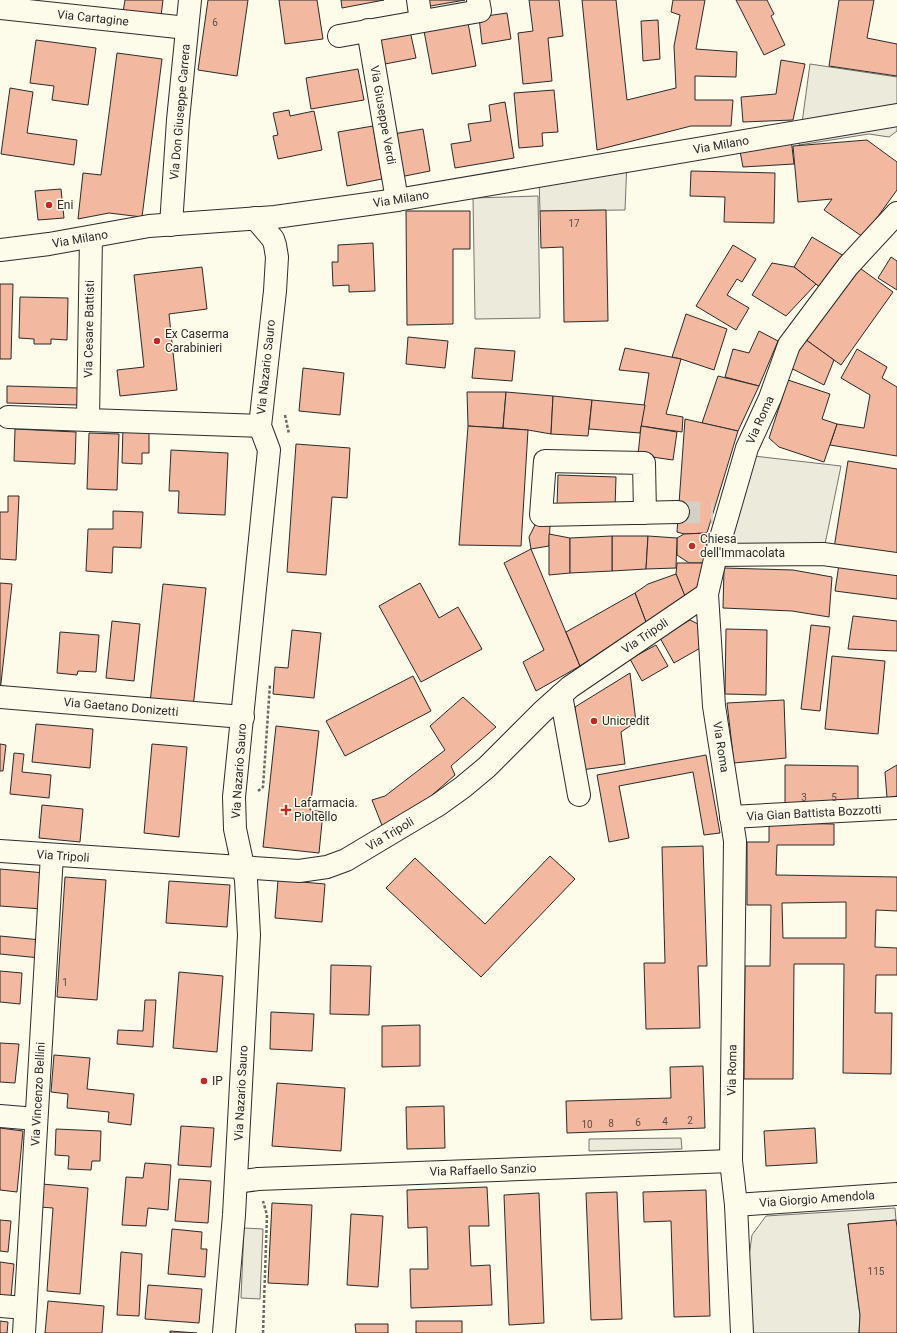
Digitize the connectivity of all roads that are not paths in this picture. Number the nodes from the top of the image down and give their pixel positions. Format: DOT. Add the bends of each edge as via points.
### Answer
graph roads {
  1 [pos="190,0"];
  2 [pos="418,0"];
  3 [pos="478,0"];
  4 [pos="0,8"];
  5 [pos="421,21"];
  6 [pos="187,28"];
  7 [pos="368,30"];
  8 [pos="339,36"];
  9 [pos="897,114"];
  10 [pos="397,200"];
  11 [pos="897,213"];
  12 [pos="255,218"];
  13 [pos="171,225"];
  14 [pos="91,237"];
  15 [pos="0,250"];
  16 [pos="8,417"];
  17 [pos="88,420"];
  18 [pos="260,426"];
  19 [pos="678,512"];
  20 [pos="645,513"];
  21 [pos="716,555"];
  22 [pos="897,564"];
  23 [pos="707,594"];
  24 [pos="561,695"];
  25 [pos="0,697"];
  26 [pos="243,717"];
  27 [pos="579,795"];
  28 [pos="897,808"];
  29 [pos="731,817"];
  30 [pos="0,851"];
  31 [pos="52,855"];
  32 [pos="244,868"];
  33 [pos="0,1116"];
  34 [pos="36,1119"];
  35 [pos="731,1161"];
  36 [pos="236,1182"];
  37 [pos="897,1194"];
  38 [pos="736,1205"];
  39 [pos="0,1306"];
  40 [pos="25,1308"];
  41 [pos="24,1333"];
  42 [pos="224,1333"];
  43 [pos="742,1333"];
  1 -- 6 [label="street, Via Don Giuseppe Carrera"];
  2 -- 5 [label="street"];
  3 -- 5 [label="street" via="480,11"];
  4 -- 6 [label="street, Via Cartagine"];
  5 -- 7 [label="street"];
  6 -- 13 [label="street, Via Don Giuseppe Carrera"];
  7 -- 8 [label="street"];
  7 -- 10 [label="street, Via Giuseppe Verdi"];
  9 -- 10 [label="street, Via Milano"];
  10 -- 12 [label="street, Via Milano"];
  11 -- 21 [label="street, Via Roma" via="848,266 789,345 770,398 721,513"];
  12 -- 13 [label="street, Via Milano"];
  12 -- 18 [label="street, Via Nazario Sauro" via="273,239 277,257"];
  13 -- 14 [label="street, Via Milano" via="149,226"];
  14 -- 15 [label="street, Via Milano"];
  14 -- 17 [label="street, Via Cesare Battisti"];
  16 -- 17 [label="street"];
  17 -- 18 [label="street"];
  18 -- 26 [label="street, Via Nazario Sauro" via="269,450"];
  19 -- 20 [label="street"];
  20 -- 20 [label="street" via="541,515 544,461 644,464"];
  21 -- 22 [label="street" via="823,554"];
  21 -- 23 [label="street, Via Roma"];
  23 -- 24 [label="street, Via Tripoli"];
  23 -- 29 [label="street, Via Roma" via="714,706"];
  24 -- 27 [label="street"];
  24 -- 32 [label="street, Via Tripoli" via="463,788 353,856 327,867 306,871"];
  25 -- 26 [label="street, Via Gaetano Donizetti"];
  26 -- 32 [label="street, Via Nazario Sauro" via="234,797 234,829"];
  28 -- 29 [label="street, Via Gian Battista Bozzotti"];
  29 -- 35 [label="street, Via Roma" via="735,842"];
  30 -- 31 [label="street, Via Tripoli"];
  31 -- 32 [label="street, Via Tripoli"];
  31 -- 34 [label="street, Via Vincenzo Bellini"];
  32 -- 36 [label="street, Via Nazario Sauro" via="249,947"];
  33 -- 34 [label="street"];
  34 -- 40 [label="street, Via Vincenzo Bellini"];
  35 -- 36 [label="street, Via Raffaello Sanzio" via="258,1178"];
  35 -- 38 [label="street, Via Roma"];
  36 -- 42 [label="street, Via Nazario Sauro"];
  37 -- 38 [label="street, Via Giorgio Amendola"];
  38 -- 43 [label="street, Via Roma"];
  39 -- 40 [label="street"];
  40 -- 41 [label="street, Via Vincenzo Bellini"];
}
